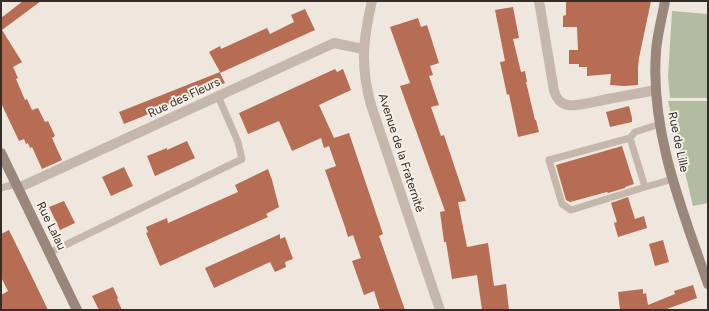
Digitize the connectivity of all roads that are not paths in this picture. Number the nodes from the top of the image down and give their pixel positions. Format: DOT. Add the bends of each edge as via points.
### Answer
graph roads {
  1 [pos="372,1"];
  2 [pos="539,1"];
  3 [pos="665,1"];
  4 [pos="363,49"];
  5 [pos="656,90"];
  6 [pos="218,96"];
  7 [pos="660,124"];
  8 [pos="630,138"];
  9 [pos="1,153"];
  10 [pos="673,179"];
  11 [pos="17,186"];
  12 [pos="645,187"];
  13 [pos="1,188"];
  14 [pos="49,252"];
  15 [pos="708,284"];
  16 [pos="77,310"];
  17 [pos="440,310"];
  1 -- 4 [label="street, Avenue de la Fraternité"];
  2 -- 5 [label="street" via="554,91 562,103 574,106"];
  3 -- 5 [label="street, Rue de Lille" via="656,50"];
  4 -- 6 [label="street, Rue des Fleurs" via="334,43"];
  4 -- 17 [label="street, Avenue de la Fraternité" via="370,105"];
  5 -- 7 [label="street, Rue de Lille"];
  6 -- 11 [label="street, Rue des Fleurs"];
  6 -- 14 [label="lane" via="238,142 242,160"];
  7 -- 8 [label="lane" via="636,132"];
  7 -- 10 [label="street, Rue de Lille"];
  8 -- 12 [label="lane"];
  8 -- 12 [label="lane" via="549,160 562,204 571,210"];
  9 -- 11 [label="street, Rue Lalau"];
  10 -- 12 [label="lane"];
  10 -- 15 [label="street, Rue de Lille"];
  11 -- 13 [label="lane"];
  11 -- 14 [label="street, Rue Lalau"];
  14 -- 16 [label="street, Rue Lalau"];
}
